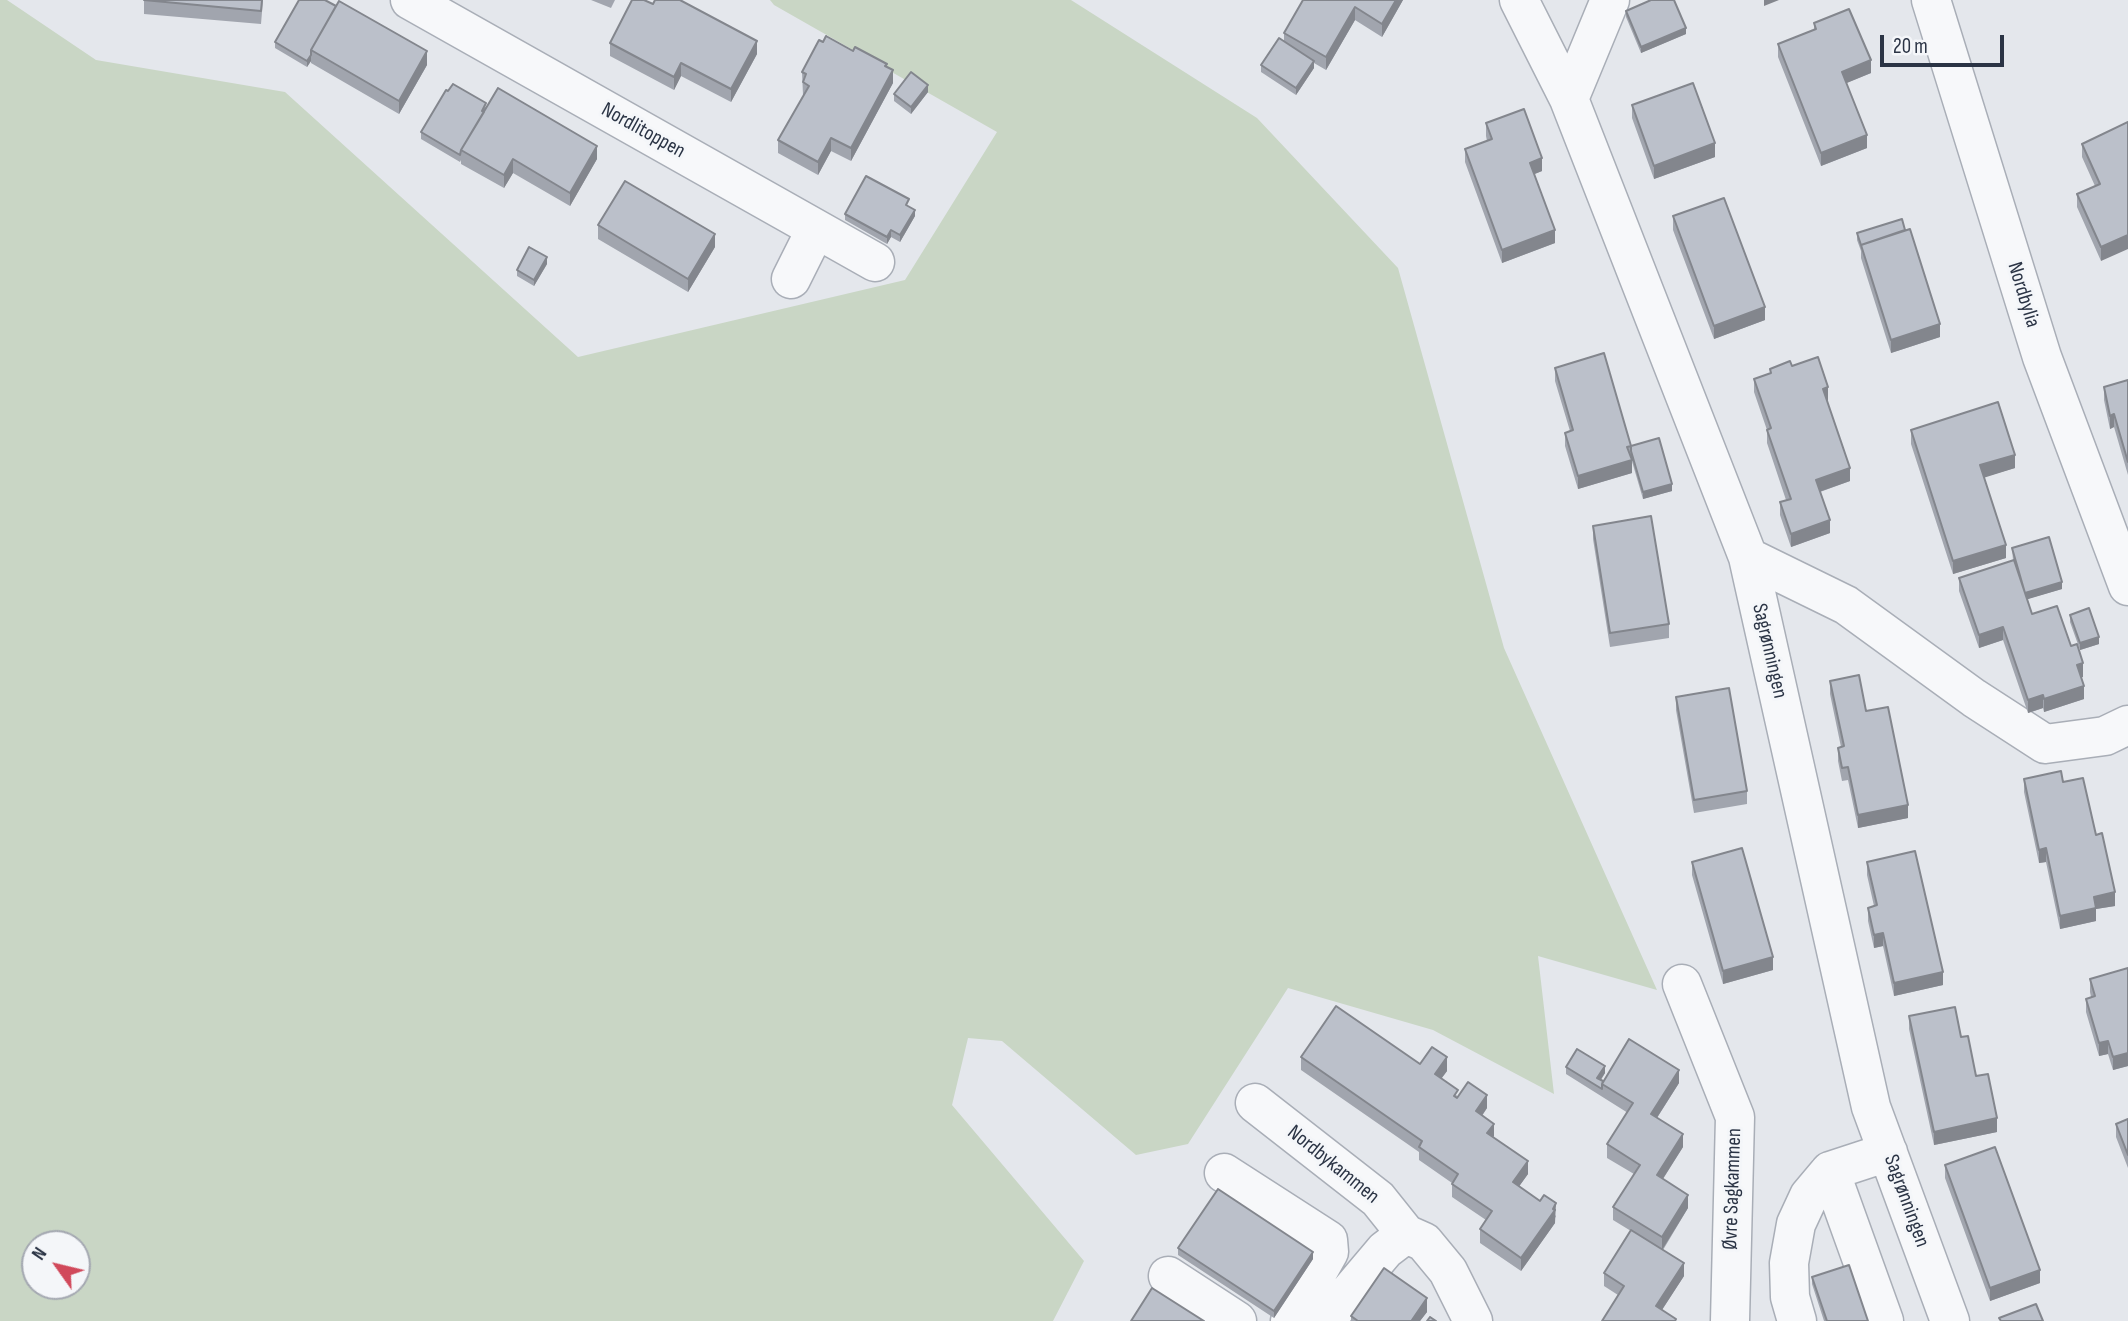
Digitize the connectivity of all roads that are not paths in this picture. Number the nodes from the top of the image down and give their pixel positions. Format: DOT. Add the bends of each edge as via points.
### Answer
graph roads {
  1 [pos="410,0"];
  2 [pos="1519,0"];
  3 [pos="1609,0"];
  4 [pos="1931,0"];
  5 [pos="1569,99"];
  6 [pos="816,229"];
  7 [pos="875,262"];
  8 [pos="791,279"];
  9 [pos="1748,557"];
  10 [pos="2128,586"];
  11 [pos="2128,725"];
  12 [pos="1682,984"];
  13 [pos="1255,1103"];
  14 [pos="1888,1152"];
  15 [pos="1830,1171"];
  16 [pos="1224,1172"];
  17 [pos="1406,1234"];
  18 [pos="1168,1276"];
  19 [pos="1237,1321"];
  20 [pos="1290,1321"];
  21 [pos="1325,1321"];
  22 [pos="1473,1321"];
  23 [pos="1730,1321"];
  24 [pos="1797,1321"];
  25 [pos="1884,1321"];
  26 [pos="1950,1321"];
  1 -- 6 [label="street, Nordlitoppen"];
  2 -- 5 [label="street, Sagrønningen"];
  3 -- 5 [label="street"];
  4 -- 10 [label="street, Nordbylia" via="2042,357"];
  5 -- 9 [label="street, Sagrønningen"];
  6 -- 7 [label="street, Nordlitoppen"];
  6 -- 8 [label="street"];
  9 -- 11 [label="street" via="1846,605 2045,744 2105,736"];
  9 -- 14 [label="street, Sagrønningen" via="1871,1107"];
  12 -- 23 [label="street, Øvre Sagkammen" via="1735,1117"];
  13 -- 17 [label="street, Nordbykammen" via="1378,1199"];
  14 -- 15 [label="street"];
  14 -- 26 [label="street, Sagrønningen"];
  15 -- 24 [label="street" via="1809,1196 1796,1223 1788,1262"];
  15 -- 25 [label="street"];
  16 -- 20 [label="street" via="1328,1240 1329,1252"];
  17 -- 21 [label="street" via="1385,1250"];
  17 -- 22 [label="street, Nordbykammen" via="1423,1242 1448,1271"];
  18 -- 19 [label="street"];
}
